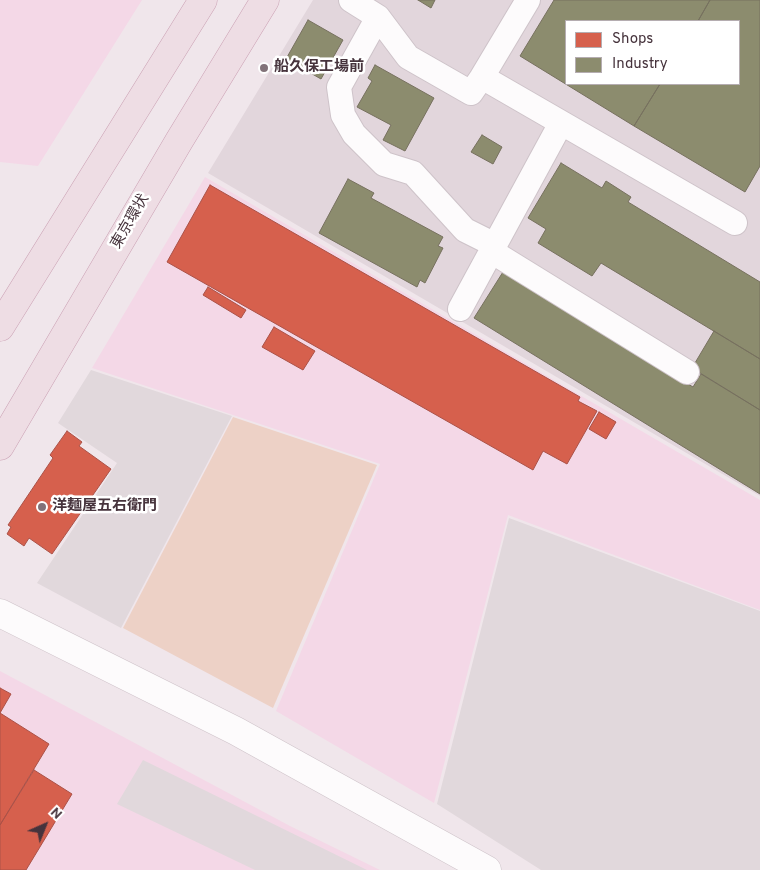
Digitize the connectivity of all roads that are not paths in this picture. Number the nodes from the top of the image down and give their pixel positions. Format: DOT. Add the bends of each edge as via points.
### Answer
graph roads {
  1 [pos="202,0"];
  2 [pos="265,0"];
  3 [pos="351,0"];
  4 [pos="528,0"];
  5 [pos="378,17"];
  6 [pos="482,77"];
  7 [pos="561,123"];
  8 [pos="734,223"];
  9 [pos="493,248"];
  10 [pos="460,309"];
  11 [pos="0,327"];
  12 [pos="687,372"];
  13 [pos="0,446"];
  14 [pos="0,613"];
  15 [pos="487,870"];
  1 -- 11 [label="highway"];
  2 -- 13 [label="highway, 東京環状"];
  3 -- 5 [label="lane"];
  4 -- 6 [label="lane"];
  5 -- 6 [label="lane" via="408,57 471,93"];
  5 -- 9 [label="lane" via="339,87 343,115 354,134 384,164 413,172 465,230"];
  6 -- 7 [label="lane"];
  7 -- 8 [label="lane"];
  7 -- 9 [label="lane"];
  9 -- 10 [label="lane"];
  9 -- 12 [label="lane"];
  14 -- 15 [label="street" via="236,731"];
}
